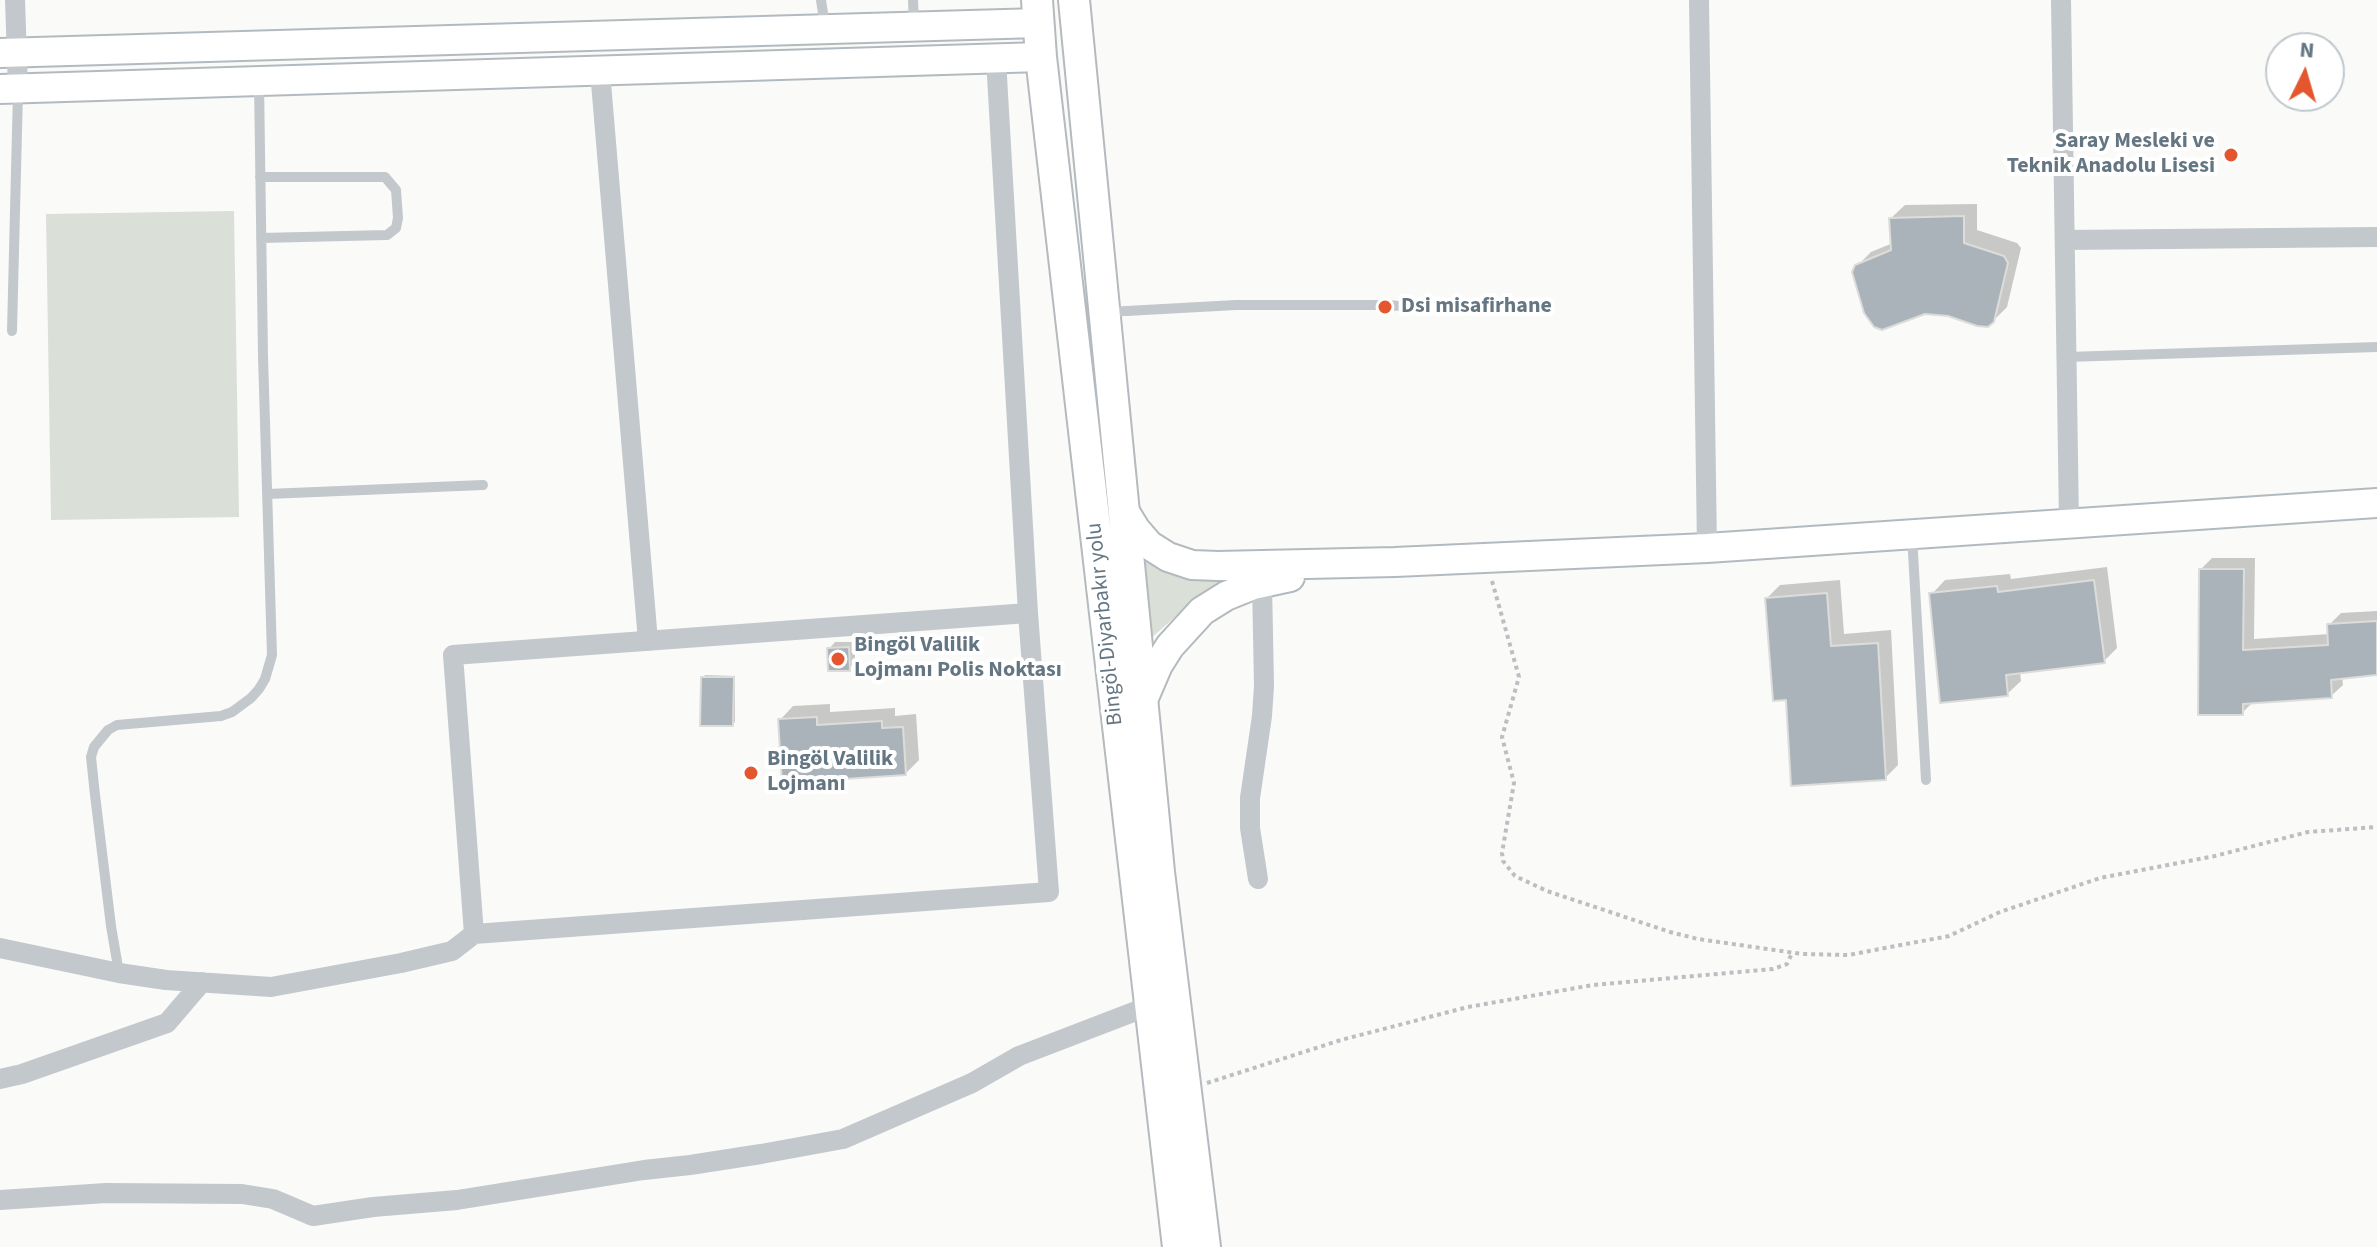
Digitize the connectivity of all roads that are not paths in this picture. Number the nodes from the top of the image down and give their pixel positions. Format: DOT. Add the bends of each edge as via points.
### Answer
graph roads {
  1 [pos="15,0"];
  2 [pos="821,0"];
  3 [pos="1074,0"];
  4 [pos="1699,0"];
  5 [pos="2061,0"];
  6 [pos="1038,12"];
  7 [pos="914,13"];
  8 [pos="826,29"];
  9 [pos="9,53"];
  10 [pos="1041,57"];
  11 [pos="996,59"];
  12 [pos="600,71"];
  13 [pos="259,81"];
  14 [pos="9,89"];
  15 [pos="260,177"];
  16 [pos="2377,237"];
  17 [pos="261,238"];
  18 [pos="2065,240"];
  19 [pos="1494,311"];
  20 [pos="1106,312"];
  21 [pos="12,331"];
  22 [pos="2377,347"];
  23 [pos="2067,357"];
  24 [pos="483,485"];
  25 [pos="268,494"];
  26 [pos="2377,503"];
  27 [pos="1125,512"];
  28 [pos="2069,522"];
  29 [pos="1912,532"];
  30 [pos="1707,548"];
  31 [pos="1395,562"];
  32 [pos="1262,583"];
  33 [pos="1028,613"];
  34 [pos="648,641"];
  35 [pos="1143,700"];
  36 [pos="1926,780"];
  37 [pos="1258,879"];
  38 [pos="474,934"];
  39 [pos="0,948"];
  40 [pos="119,973"];
  41 [pos="202,982"];
  42 [pos="1149,1006"];
  43 [pos="0,1079"];
  44 [pos="0,1200"];
  45 [pos="1178,1247"];
  46 [pos="1205,1247"];
  1 -- 9 [label="street"];
  2 -- 8 [label="lane"];
  3 -- 20 [label="main road, Bingöl-Diyarbakır yolu"];
  4 -- 30 [label="street"];
  5 -- 18 [label="street"];
  6 -- 7 [label="street"];
  6 -- 10 [label="main road, Bingöl-Diyarbakır yolu"];
  7 -- 8 [label="street"];
  8 -- 9 [label="street"];
  9 -- 14 [label="street"];
  10 -- 11 [label="street"];
  10 -- 42 [label="main road, Bingöl-Diyarbakır yolu"];
  11 -- 12 [label="street"];
  11 -- 33 [label="street"];
  12 -- 13 [label="street"];
  12 -- 34 [label="street"];
  13 -- 14 [label="street"];
  13 -- 15 [label="lane"];
  14 -- 21 [label="lane"];
  15 -- 17 [label="lane"];
  15 -- 17 [label="lane" via="385,177 396,190 398,218 387,235"];
  16 -- 18 [label="street"];
  17 -- 25 [label="lane"];
  18 -- 23 [label="street"];
  19 -- 20 [label="lane" via="1236,305"];
  20 -- 27 [label="main road, Bingöl-Diyarbakır yolu"];
  22 -- 23 [label="lane"];
  23 -- 28 [label="street"];
  24 -- 25 [label="lane"];
  25 -- 40 [label="lane" via="272,655 259,689 242,706 221,716 117,725 94,747 95,795"];
  26 -- 28 [label="street"];
  27 -- 31 [label="street" via="1149,545 1192,565"];
  27 -- 35 [label="main road, Bingöl-Diyarbakır yolu"];
  28 -- 29 [label="street"];
  29 -- 30 [label="street"];
  29 -- 36 [label="lane"];
  30 -- 31 [label="street"];
  31 -- 32 [label="street"];
  32 -- 35 [label="street" via="1202,611 1170,646"];
  32 -- 37 [label="street" via="1264,686 1250,798"];
  33 -- 34 [label="street"];
  33 -- 38 [label="street" via="1049,892"];
  34 -- 38 [label="street" via="453,655"];
  35 -- 46 [label="main road, Bingöl-Diyarbakır yolu"];
  38 -- 41 [label="street" via="452,951 271,987"];
  39 -- 40 [label="street"];
  40 -- 41 [label="street"];
  41 -- 43 [label="street" via="167,1023"];
  42 -- 44 [label="street" via="1019,1056 972,1083 843,1139 761,1154 313,1216 273,1199 242,1194 106,1193"];
  42 -- 45 [label="main road, Bingöl-Diyarbakır yolu"];
}
